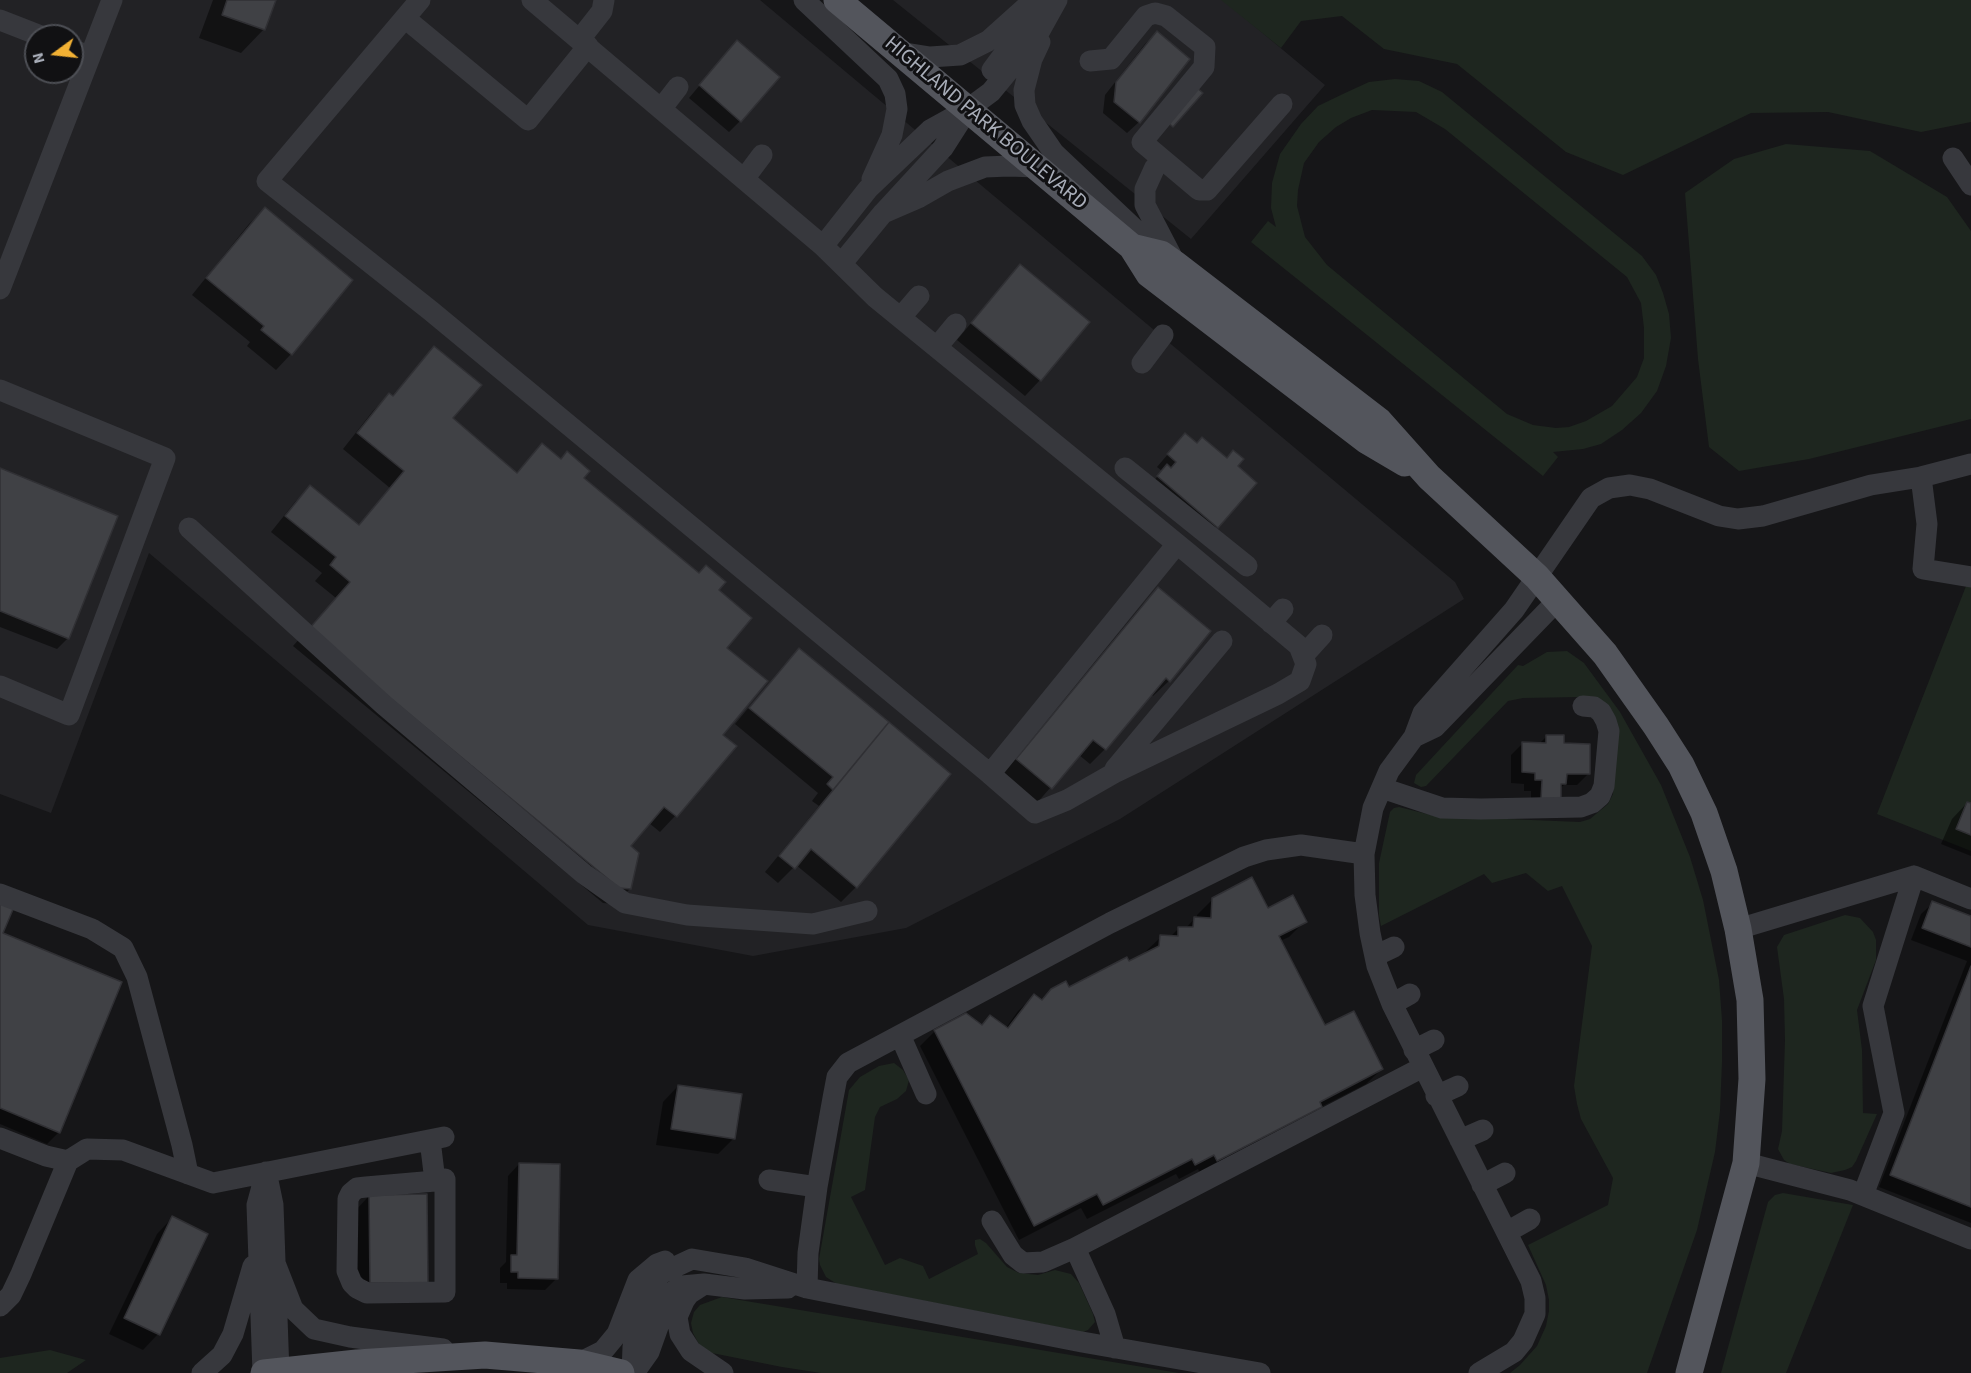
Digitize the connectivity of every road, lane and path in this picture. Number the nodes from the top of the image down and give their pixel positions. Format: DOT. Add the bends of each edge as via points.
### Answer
graph roads {
  1 [pos="112,0"];
  2 [pos="420,0"];
  3 [pos="532,0"];
  4 [pos="804,0"];
  5 [pos="837,0"];
  6 [pos="1033,0"];
  7 [pos="1044,0"];
  8 [pos="1058,0"];
  9 [pos="603,5"];
  10 [pos="406,19"];
  11 [pos="0,20"];
  12 [pos="24,29"];
  13 [pos="584,43"];
  14 [pos="84,48"];
  15 [pos="898,52"];
  16 [pos="1090,61"];
  17 [pos="70,84"];
  18 [pos="678,87"];
  19 [pos="1282,104"];
  20 [pos="661,109"];
  21 [pos="968,109"];
  22 [pos="762,155"];
  23 [pos="1152,157"];
  24 [pos="1953,158"];
  25 [pos="1037,167"];
  26 [pos="744,179"];
  27 [pos="1971,185"];
  28 [pos="868,189"];
  29 [pos="883,213"];
  30 [pos="823,246"];
  31 [pos="1132,247"];
  32 [pos="1168,259"];
  33 [pos="842,263"];
  34 [pos="0,289"];
  35 [pos="919,296"];
  36 [pos="901,317"];
  37 [pos="956,324"];
  38 [pos="1163,335"];
  39 [pos="937,347"];
  40 [pos="1142,363"];
  41 [pos="0,390"];
  42 [pos="1971,464"];
  43 [pos="1118,477"];
  44 [pos="1429,477"];
  45 [pos="1921,477"];
  46 [pos="189,528"];
  47 [pos="1177,544"];
  48 [pos="1247,566"];
  49 [pos="1537,577"];
  50 [pos="1971,578"];
  51 [pos="1557,601"];
  52 [pos="1322,635"];
  53 [pos="1222,641"];
  54 [pos="1303,656"];
  55 [pos="0,686"];
  56 [pos="1583,706"];
  57 [pos="1413,737"];
  58 [pos="990,774"];
  59 [pos="1109,777"];
  60 [pos="1382,788"];
  61 [pos="1364,854"];
  62 [pos="1914,876"];
  63 [pos="0,894"];
  64 [pos="1971,899"];
  65 [pos="867,911"];
  66 [pos="1738,929"];
  67 [pos="1394,947"];
  68 [pos="1375,956"];
  69 [pos="1410,994"];
  70 [pos="1392,1005"];
  71 [pos="900,1035"];
  72 [pos="1434,1040"];
  73 [pos="1419,1059"];
  74 [pos="1458,1086"];
  75 [pos="926,1094"];
  76 [pos="1436,1096"];
  77 [pos="1483,1130"];
  78 [pos="0,1138"];
  79 [pos="1460,1140"];
  80 [pos="68,1161"];
  81 [pos="1746,1163"];
  82 [pos="266,1172"];
  83 [pos="1505,1173"];
  84 [pos="188,1174"];
  85 [pos="769,1180"];
  86 [pos="435,1181"];
  87 [pos="1482,1185"];
  88 [pos="817,1187"];
  89 [pos="1863,1195"];
  90 [pos="1530,1219"];
  91 [pos="992,1221"];
  92 [pos="1507,1232"];
  93 [pos="1971,1239"];
  94 [pos="258,1248"];
  95 [pos="1075,1248"];
  96 [pos="692,1259"];
  97 [pos="275,1263"];
  98 [pos="704,1284"];
  99 [pos="807,1288"];
  100 [pos="0,1306"];
  101 [pos="1115,1348"];
  102 [pos="485,1355"];
  103 [pos="579,1363"];
  104 [pos="1689,1370"];
  105 [pos="202,1373"];
  106 [pos="271,1373"];
  107 [pos="621,1373"];
  108 [pos="633,1373"];
  109 [pos="723,1373"];
  110 [pos="1260,1373"];
  111 [pos="1479,1373"];
  1 -- 14 [label="lane"];
  2 -- 10 [label="lane"];
  3 -- 13 [label="lane"];
  4 -- 28 [label="lane" via="888,79 894,94 897,109 892,135"];
  5 -- 15 [label="main road, HIGHLAND PARK BOULEVARD"];
  6 -- 15 [label="lane" via="988,41 960,55 930,57"];
  7 -- 21 [label="lane" via="980,86"];
  8 -- 21 [label="lane" via="1037,36 992,92"];
  8 -- 32 [label="lane" via="1032,60 1024,90 1025,105 1054,153"];
  9 -- 13 [label="lane"];
  10 -- 13 [label="lane" via="528,120"];
  10 -- 58 [label="lane" via="267,181"];
  11 -- 12 [label="lane"];
  13 -- 20 [label="lane"];
  15 -- 21 [label="main road, HIGHLAND PARK BOULEVARD"];
  16 -- 23 [label="lane" via="1111,59 1146,16 1155,13 1166,16 1205,47 1204,67 1142,142"];
  17 -- 34 [label="lane"];
  18 -- 20 [label="lane"];
  19 -- 23 [label="lane" via="1207,190 1199,190"];
  20 -- 26 [label="lane"];
  21 -- 25 [label="main road, HIGHLAND PARK BOULEVARD"];
  21 -- 28 [label="lane" via="930,130"];
  21 -- 29 [label="lane" via="943,148"];
  22 -- 26 [label="lane"];
  23 -- 32 [label="lane" via="1145,206"];
  24 -- 27 [label="lane"];
  25 -- 29 [label="lane" via="985,167"];
  25 -- 31 [label="main road, HIGHLAND PARK BOULEVARD"];
  26 -- 30 [label="lane"];
  28 -- 30 [label="lane"];
  29 -- 33 [label="lane"];
  30 -- 33 [label="lane"];
  31 -- 32 [label="main road, HIGHLAND PARK BOULEVARD"];
  31 -- 44 [label="main road, HIGHLAND PARK BOULEVARD" via="1149,274 1365,440"];
  32 -- 44 [label="main road, HIGHLAND PARK BOULEVARD" via="1379,421"];
  33 -- 36 [label="lane"];
  35 -- 36 [label="lane"];
  36 -- 39 [label="lane"];
  37 -- 39 [label="lane"];
  38 -- 40 [label="lane"];
  39 -- 43 [label="lane"];
  41 -- 55 [label="lane" via="165,458 69,715"];
  42 -- 45 [label="lane"];
  43 -- 47 [label="lane"];
  43 -- 48 [label="lane"];
  44 -- 49 [label="main road, HIGHLAND PARK BOULEVARD"];
  45 -- 49 [label="lane" via="1871,485 1738,519 1719,516 1650,489 1630,485 1609,488 1591,498"];
  45 -- 50 [label="lane" via="1927,524 1923,569"];
  46 -- 65 [label="lane" via="384,705 584,874 625,903 687,915 813,924"];
  47 -- 54 [label="lane" via="1277,616"];
  47 -- 58 [label="lane"];
  49 -- 51 [label="main road, HIGHLAND PARK BOULEVARD"];
  49 -- 57 [label="lane" via="1514,610 1423,713"];
  51 -- 57 [label="lane" via="1435,727"];
  51 -- 66 [label="main road, HIGHLAND PARK BOULEVARD" via="1605,654 1681,765 1704,813"];
  52 -- 54 [label="lane"];
  53 -- 59 [label="lane"];
  54 -- 59 [label="lane" via="1306,664 1300,681"];
  56 -- 60 [label="lane" via="1601,712 1609,730 1604,786 1592,803 1581,807 1442,808"];
  57 -- 60 [label="lane"];
  58 -- 59 [label="lane" via="1035,813"];
  60 -- 61 [label="lane" via="1373,808"];
  61 -- 68 [label="lane" via="1365,895"];
  61 -- 71 [label="lane" via="1301,845 1244,857"];
  62 -- 64 [label="lane"];
  62 -- 66 [label="lane"];
  62 -- 89 [label="lane" via="1873,1006 1894,1113"];
  63 -- 84 [label="lane" via="92,929 123,948 137,977"];
  66 -- 81 [label="main road, HIGHLAND PARK BOULEVARD" via="1750,1000 1752,1079"];
  67 -- 68 [label="lane"];
  68 -- 70 [label="lane"];
  69 -- 70 [label="lane"];
  70 -- 73 [label="lane"];
  71 -- 75 [label="lane"];
  71 -- 88 [label="lane" via="848,1063 837,1077"];
  72 -- 73 [label="lane"];
  73 -- 76 [label="lane"];
  73 -- 95 [label="lane"];
  74 -- 76 [label="lane"];
  76 -- 79 [label="lane"];
  77 -- 79 [label="lane"];
  78 -- 80 [label="lane"];
  79 -- 87 [label="lane"];
  80 -- 84 [label="lane" via="87,1149 123,1150"];
  80 -- 100 [label="lane" via="21,1274 11,1295"];
  81 -- 89 [label="lane"];
  81 -- 104 [label="main road, HIGHLAND PARK BOULEVARD"];
  82 -- 84 [label="lane" via="213,1183"];
  82 -- 86 [label="lane" via="437,1138"];
  82 -- 94 [label="lane" via="257,1205"];
  82 -- 97 [label="lane" via="273,1205"];
  83 -- 87 [label="lane"];
  85 -- 88 [label="lane"];
  86 -- 86 [label="lane" via="446,1179 445,1292 367,1293 357,1288 348,1271 351,1193 357,1188"];
  87 -- 92 [label="lane"];
  88 -- 99 [label="lane"];
  89 -- 93 [label="lane"];
  90 -- 92 [label="lane"];
  91 -- 95 [label="lane" via="1013,1255 1023,1263 1043,1262"];
  92 -- 111 [label="lane" via="1532,1281 1535,1314 1514,1352"];
  94 -- 105 [label="lane" via="233,1334 222,1355"];
  94 -- 106 [label="lane"];
  95 -- 101 [label="lane" via="1105,1314"];
  96 -- 99 [label="lane" via="745,1268"];
  96 -- 103 [label="lane" via="677,1258 647,1271 638,1280 617,1334 603,1351"];
  96 -- 108 [label="lane" via="660,1274 651,1289 633,1347"];
  97 -- 102 [label="lane" via="293,1309 314,1329"];
  97 -- 106 [label="lane"];
  98 -- 99 [label="lane" via="745,1289"];
  98 -- 108 [label="lane" via="682,1286 672,1292 663,1306 649,1352"];
  98 -- 109 [label="lane" via="684,1301 678,1317 680,1334 691,1351"];
  99 -- 101 [label="lane"];
  101 -- 110 [label="lane"];
  102 -- 103 [label="main road"];
  102 -- 106 [label="main road"];
  103 -- 107 [label="main road"];
}
